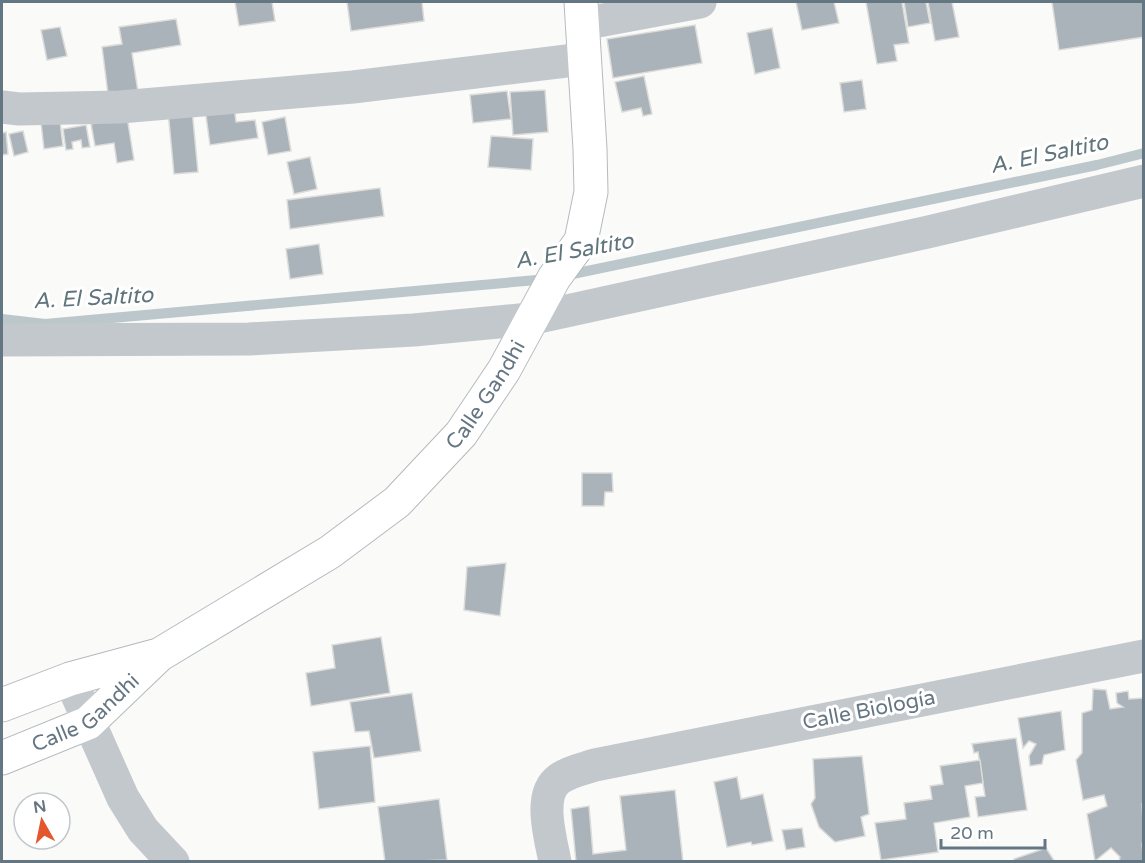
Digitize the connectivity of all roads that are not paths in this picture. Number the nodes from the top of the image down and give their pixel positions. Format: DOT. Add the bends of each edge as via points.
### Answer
graph roads {
  1 [pos="700,2"];
  2 [pos="581,13"];
  3 [pos="583,59"];
  4 [pos="2,107"];
  5 [pos="1143,180"];
  6 [pos="530,319"];
  7 [pos="2,340"];
  8 [pos="159,655"];
  9 [pos="1143,656"];
  10 [pos="70,679"];
  11 [pos="2,705"];
  12 [pos="88,723"];
  13 [pos="2,758"];
  14 [pos="172,861"];
  15 [pos="555,861"];
  1 -- 2 [label="street"];
  2 -- 3 [label="main road, Calle Gandhi"];
  3 -- 4 [label="street" via="353,87 120,107"];
  3 -- 6 [label="main road, Calle Gandhi" via="591,192 581,241"];
  5 -- 6 [label="street" via="928,232"];
  6 -- 7 [label="street" via="249,339"];
  6 -- 8 [label="main road, Calle Gandhi" via="504,370 461,434 397,502 330,552"];
  8 -- 10 [label="main road, Calle Gandhi"];
  8 -- 12 [label="main road, Calle Gandhi"];
  9 -- 15 [label="street, Calle Biología" via="571,772 557,780 547,807"];
  10 -- 11 [label="main road, Calle Gandhi"];
  10 -- 12 [label="street"];
  12 -- 13 [label="main road, Calle Gandhi"];
  12 -- 14 [label="street" via="123,798 143,830"];
}
